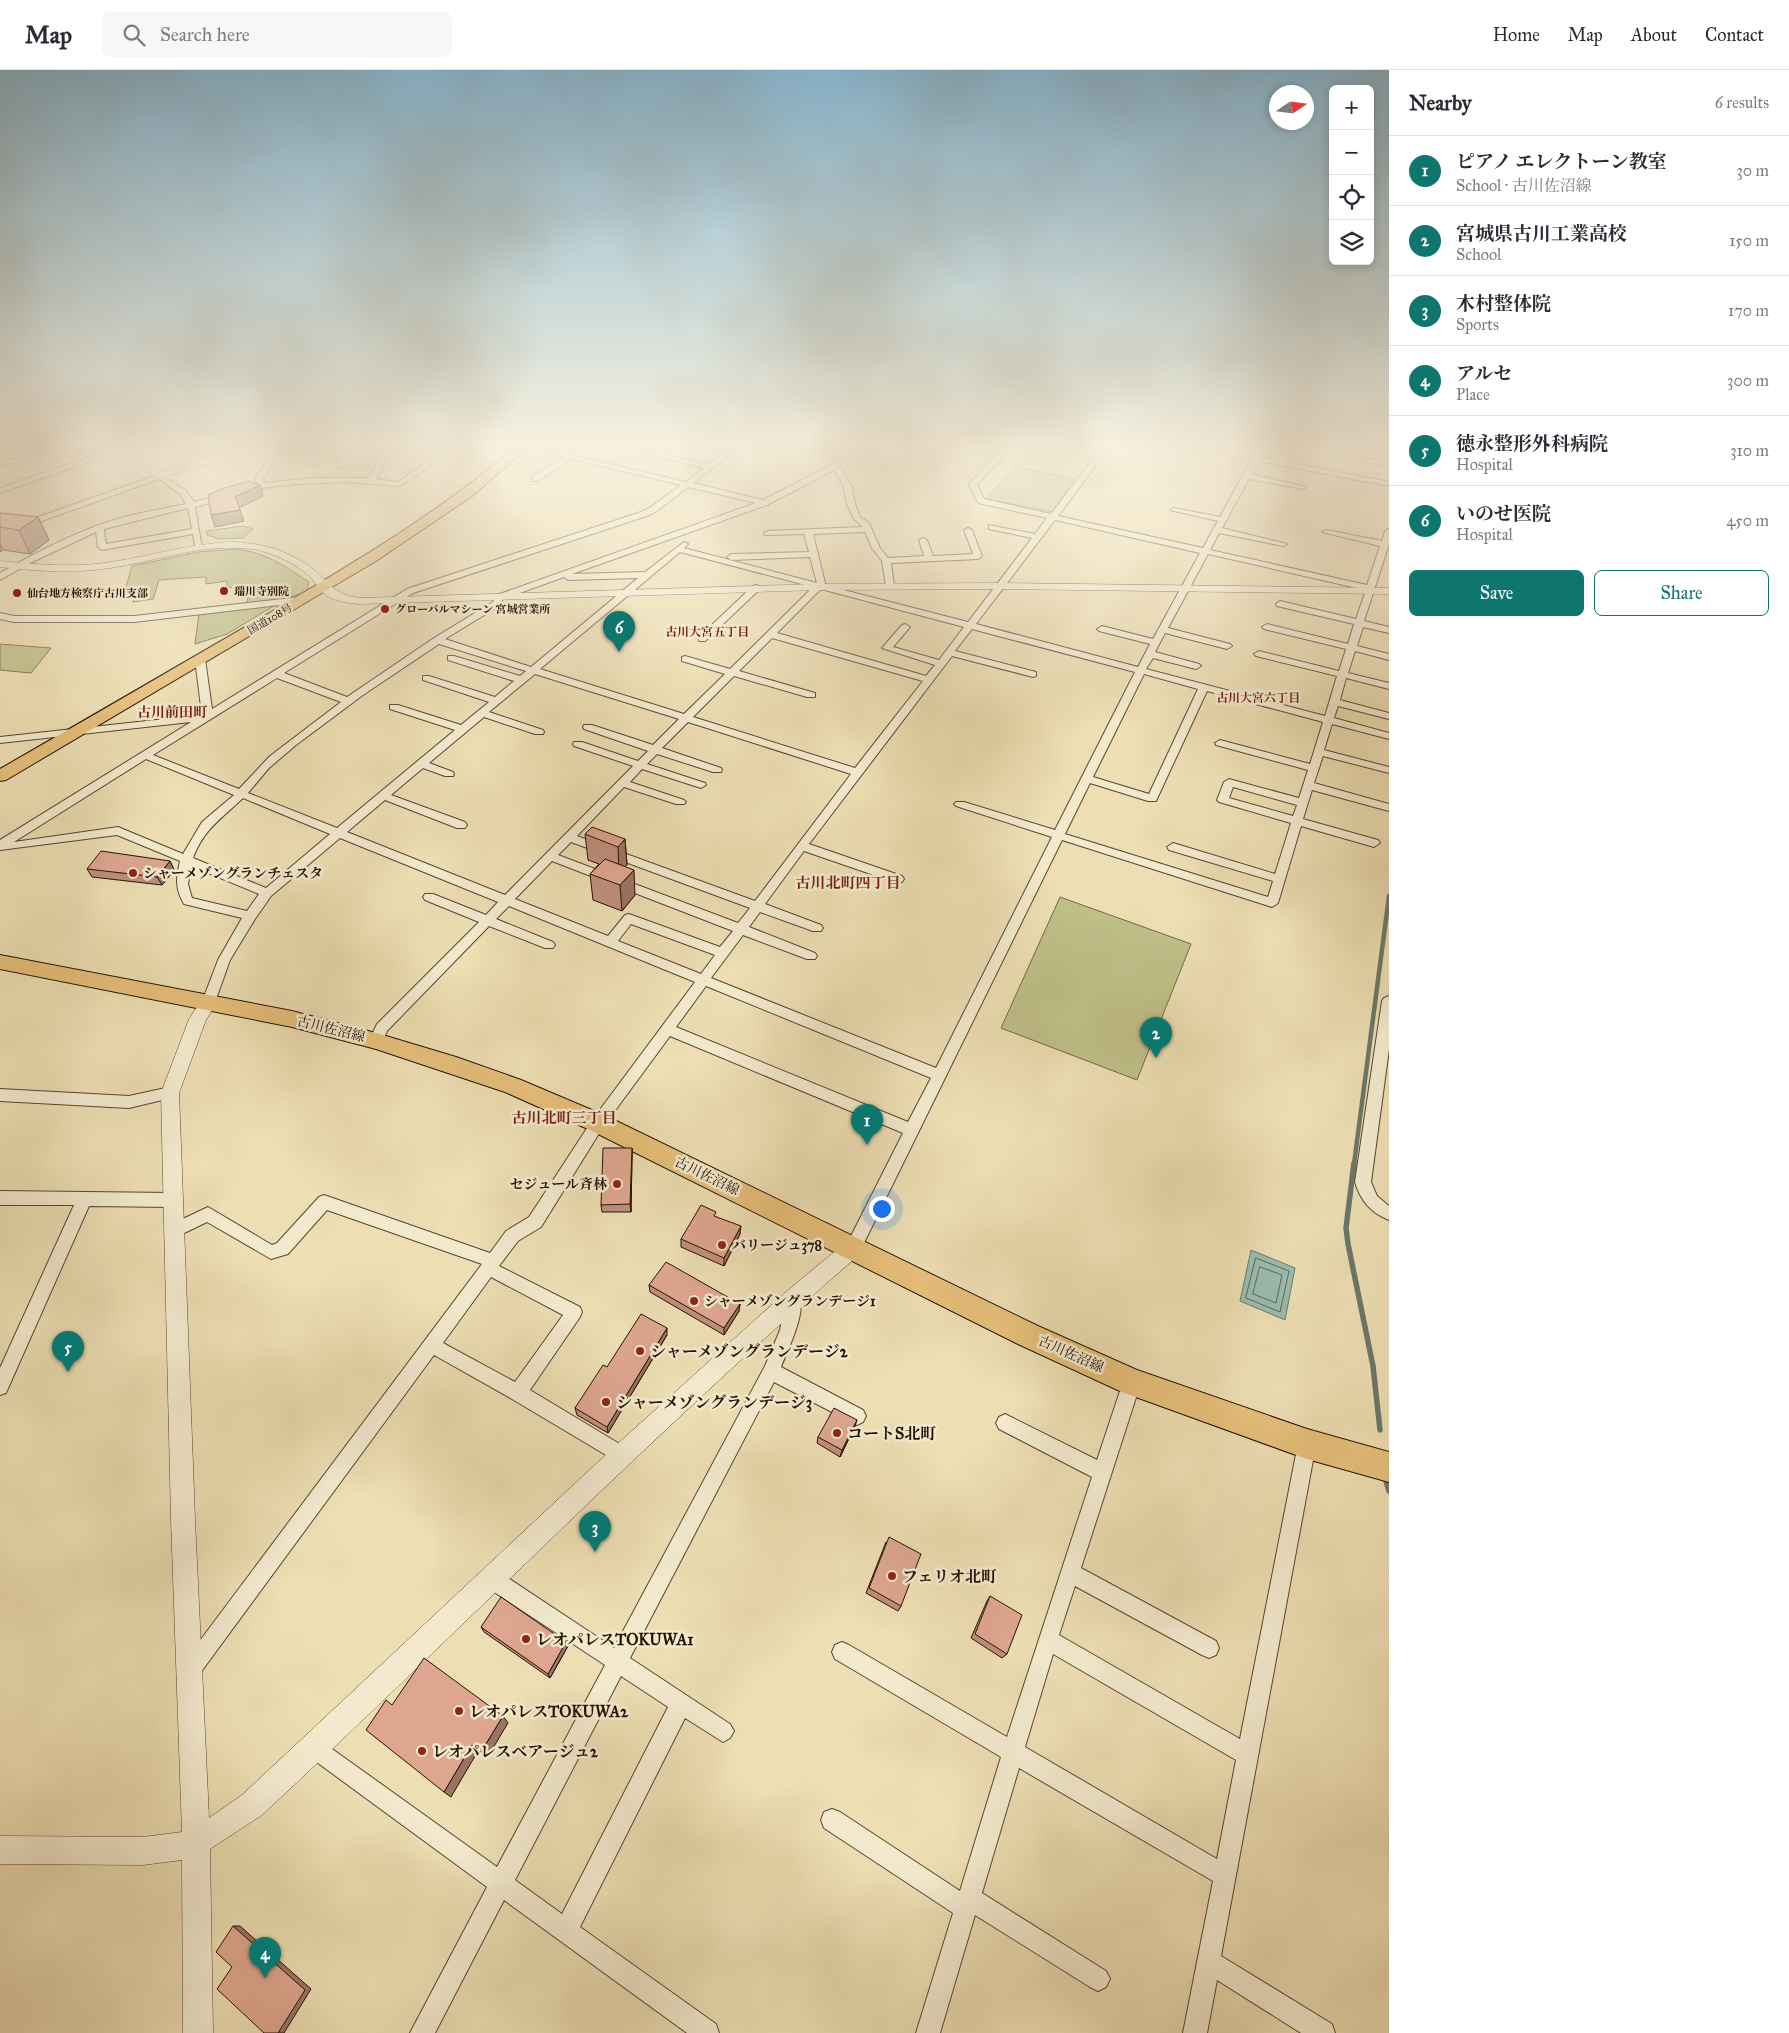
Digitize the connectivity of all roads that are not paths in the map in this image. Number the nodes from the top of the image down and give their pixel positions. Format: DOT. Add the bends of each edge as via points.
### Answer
graph roads {
  1 [pos="83,535"];
  2 [pos="101,535"];
  3 [pos="174,535"];
  4 [pos="196,535"];
  5 [pos="410,535"];
  6 [pos="581,535"];
  7 [pos="677,535"];
  8 [pos="696,535"];
  9 [pos="809,535"];
  10 [pos="870,535"];
  11 [pos="970,535"];
  12 [pos="1028,535"];
  13 [pos="1040,535"];
  14 [pos="1133,535"];
  15 [pos="1215,535"];
  16 [pos="1252,535"];
  17 [pos="1366,535"];
  18 [pos="1388,536"];
  19 [pos="1038,537"];
  20 [pos="923,540"];
  21 [pos="1283,544"];
  22 [pos="199,546"];
  23 [pos="678,549"];
  24 [pos="1206,551"];
  25 [pos="813,554"];
  26 [pos="1385,555"];
  27 [pos="731,557"];
  28 [pos="929,558"];
  29 [pos="886,561"];
  30 [pos="0,564"];
  31 [pos="19,566"];
  32 [pos="647,575"];
  33 [pos="0,577"];
  34 [pos="554,578"];
  35 [pos="890,586"];
  36 [pos="1002,586"];
  37 [pos="818,587"];
  38 [pos="324,588"];
  39 [pos="756,588"];
  40 [pos="1185,588"];
  41 [pos="1370,589"];
  42 [pos="1389,591"];
  43 [pos="627,592"];
  44 [pos="500,597"];
  45 [pos="397,598"];
  46 [pos="301,600"];
  47 [pos="1280,604"];
  48 [pos="0,616"];
  49 [pos="14,619"];
  50 [pos="1359,623"];
  51 [pos="971,626"];
  52 [pos="905,627"];
  53 [pos="0,628"];
  54 [pos="1267,628"];
  55 [pos="1102,630"];
  56 [pos="1163,630"];
  57 [pos="1389,630"];
  58 [pos="770,634"];
  59 [pos="702,639"];
  60 [pos="437,640"];
  61 [pos="1227,646"];
  62 [pos="1153,648"];
  63 [pos="1351,648"];
  64 [pos="950,653"];
  65 [pos="1259,654"];
  66 [pos="1389,657"];
  67 [pos="451,658"];
  68 [pos="200,659"];
  69 [pos="685,659"];
  70 [pos="942,664"];
  71 [pos="1196,666"];
  72 [pos="534,670"];
  73 [pos="1142,670"];
  74 [pos="731,672"];
  75 [pos="276,674"];
  76 [pos="1033,674"];
  77 [pos="1342,674"];
  78 [pos="426,678"];
  79 [pos="521,680"];
  80 [pos="930,680"];
  81 [pos="1204,686"];
  82 [pos="1389,686"];
  83 [pos="811,695"];
  84 [pos="349,700"];
  85 [pos="496,702"];
  86 [pos="1334,702"];
  87 [pos="394,707"];
  88 [pos="482,713"];
  89 [pos="1388,716"];
  90 [pos="207,717"];
  91 [pos="686,718"];
  92 [pos="1328,720"];
  93 [pos="588,726"];
  94 [pos="463,729"];
  95 [pos="76,732"];
  96 [pos="539,732"];
  97 [pos="1389,736"];
  98 [pos="0,740"];
  99 [pos="1220,743"];
  100 [pos="578,744"];
  101 [pos="656,748"];
  102 [pos="1318,752"];
  103 [pos="145,755"];
  104 [pos="421,764"];
  105 [pos="640,765"];
  106 [pos="1313,768"];
  107 [pos="717,770"];
  108 [pos="1389,770"];
  109 [pos="858,772"];
  110 [pos="449,774"];
  111 [pos="0,776"];
  112 [pos="1087,779"];
  113 [pos="623,782"];
  114 [pos="700,785"];
  115 [pos="1308,785"];
  116 [pos="240,795"];
  117 [pos="383,796"];
  118 [pos="680,802"];
  119 [pos="1303,803"];
  120 [pos="960,804"];
  121 [pos="1389,808"];
  122 [pos="1297,821"];
  123 [pos="461,825"];
  124 [pos="338,833"];
  125 [pos="1059,835"];
  126 [pos="570,837"];
  127 [pos="1374,843"];
  128 [pos="0,846"];
  129 [pos="802,846"];
  130 [pos="1173,847"];
  131 [pos="550,856"];
  132 [pos="188,860"];
  133 [pos="898,879"];
  134 [pos="1279,879"];
  135 [pos="267,893"];
  136 [pos="429,897"];
  137 [pos="508,900"];
  138 [pos="757,906"];
  139 [pos="250,916"];
  140 [pos="487,921"];
  141 [pos="817,928"];
  142 [pos="740,929"];
  143 [pos="610,942"];
  144 [pos="549,945"];
  145 [pos="723,953"];
  146 [pos="811,956"];
  147 [pos="0,962"];
  148 [pos="703,980"];
  149 [pos="1389,1001"];
  150 [pos="209,1002"];
  151 [pos="667,1029"];
  152 [pos="376,1041"];
  153 [pos="939,1075"];
  154 [pos="170,1093"];
  155 [pos="0,1095"];
  156 [pos="598,1123"];
  157 [pos="912,1130"];
  158 [pos="0,1198"];
  159 [pos="84,1200"];
  160 [pos="174,1200"];
  161 [pos="1389,1213"];
  162 [pos="174,1231"];
  163 [pos="854,1248"];
  164 [pos="490,1264"];
  165 [pos="793,1299"];
  166 [pos="439,1349"];
  167 [pos="771,1371"];
  168 [pos="1132,1382"];
  169 [pos="0,1387"];
  170 [pos="518,1393"];
  171 [pos="857,1416"];
  172 [pos="1005,1424"];
  173 [pos="1307,1444"];
  174 [pos="622,1455"];
  175 [pos="1389,1467"];
  176 [pos="1102,1472"];
  177 [pos="1070,1573"];
  178 [pos="492,1579"];
  179 [pos="1048,1640"];
  180 [pos="1209,1648"];
  181 [pos="842,1652"];
  182 [pos="618,1662"];
  183 [pos="189,1672"];
  184 [pos="681,1703"];
  185 [pos="723,1731"];
  186 [pos="314,1748"];
  187 [pos="1013,1752"];
  188 [pos="1248,1755"];
  189 [pos="832,1820"];
  190 [pos="196,1842"];
  191 [pos="0,1850"];
  192 [pos="1225,1876"];
  193 [pos="501,1883"];
  194 [pos="967,1903"];
  195 [pos="566,1930"];
  196 [pos="1209,1962"];
  197 [pos="1098,1979"];
  198 [pos="198,2033"];
  199 [pos="422,2033"];
  200 [pos="707,2033"];
  201 [pos="928,2033"];
  202 [pos="1196,2033"];
  203 [pos="1323,2033"];
  1 -- 31 [label="street"];
  2 -- 3 [label="street" via="102,547"];
  4 -- 22 [label="street"];
  5 -- 38 [label="main road, 国道108号"];
  6 -- 45 [label="street"];
  7 -- 34 [label="street"];
  8 -- 23 [label="street"];
  9 -- 25 [label="street"];
  10 -- 29 [label="street"];
  11 -- 28 [label="street" via="978,556"];
  12 -- 19 [label="street"];
  13 -- 19 [label="street"];
  14 -- 24 [label="street"];
  15 -- 24 [label="street"];
  16 -- 21 [label="street"];
  17 -- 18 [label="street"];
  18 -- 26 [label="street"];
  19 -- 36 [label="street"];
  20 -- 28 [label="street"];
  22 -- 31 [label="street" via="86,568"];
  22 -- 38 [label="street" via="264,548 308,571"];
  23 -- 32 [label="street"];
  23 -- 37 [label="street"];
  24 -- 40 [label="street"];
  24 -- 41 [label="street"];
  25 -- 27 [label="street"];
  25 -- 37 [label="street" via="821,583"];
  26 -- 41 [label="street"];
  28 -- 29 [label="street"];
  29 -- 35 [label="street"];
  30 -- 31 [label="street"];
  31 -- 33 [label="street"];
  32 -- 34 [label="street"];
  32 -- 43 [label="street"];
  34 -- 44 [label="street"];
  35 -- 36 [label="street"];
  35 -- 37 [label="street"];
  36 -- 40 [label="street"];
  36 -- 51 [label="street"];
  37 -- 39 [label="street"];
  37 -- 51 [label="street"];
  37 -- 58 [label="street"];
  38 -- 45 [label="street" via="346,600"];
  38 -- 46 [label="main road, 国道108号"];
  39 -- 43 [label="street"];
  39 -- 59 [label="street"];
  40 -- 41 [label="street"];
  40 -- 56 [label="street"];
  41 -- 42 [label="street"];
  41 -- 50 [label="street"];
  43 -- 44 [label="street"];
  43 -- 72 [label="street"];
  44 -- 45 [label="street"];
  44 -- 60 [label="street" via="496,604"];
  45 -- 75 [label="street"];
  46 -- 49 [label="street" via="134,619"];
  46 -- 68 [label="main road, 国道108号"];
  47 -- 50 [label="street"];
  48 -- 49 [label="street"];
  49 -- 53 [label="street"];
  50 -- 57 [label="street"];
  50 -- 63 [label="street"];
  51 -- 64 [label="street"];
  51 -- 73 [label="street"];
  52 -- 70 [label="street" via="887,648"];
  54 -- 63 [label="street"];
  55 -- 62 [label="street"];
  56 -- 61 [label="street"];
  56 -- 62 [label="street"];
  58 -- 74 [label="street"];
  58 -- 80 [label="street"];
  60 -- 72 [label="street"];
  60 -- 84 [label="street"];
  62 -- 71 [label="street"];
  62 -- 73 [label="street"];
  63 -- 66 [label="street"];
  63 -- 77 [label="street"];
  64 -- 70 [label="street"];
  64 -- 76 [label="street"];
  65 -- 77 [label="street"];
  67 -- 79 [label="street"];
  68 -- 90 [label="street"];
  68 -- 95 [label="main road, 国道108号"];
  69 -- 74 [label="street"];
  70 -- 80 [label="street"];
  72 -- 79 [label="street"];
  72 -- 91 [label="street"];
  73 -- 81 [label="street"];
  73 -- 112 [label="street"];
  74 -- 83 [label="street"];
  74 -- 91 [label="street"];
  75 -- 84 [label="street"];
  75 -- 90 [label="street"];
  77 -- 82 [label="street"];
  77 -- 86 [label="street"];
  78 -- 85 [label="street"];
  79 -- 85 [label="street"];
  80 -- 109 [label="street"];
  81 -- 92 [label="street"];
  81 -- 112 [label="street" via="1152,799"];
  84 -- 116 [label="street" via="288,746"];
  85 -- 88 [label="street"];
  86 -- 89 [label="street"];
  86 -- 92 [label="street"];
  87 -- 94 [label="street"];
  88 -- 94 [label="street"];
  88 -- 96 [label="street"];
  90 -- 95 [label="street"];
  90 -- 103 [label="street"];
  91 -- 101 [label="street"];
  91 -- 109 [label="street"];
  92 -- 97 [label="street"];
  92 -- 102 [label="street"];
  93 -- 101 [label="street"];
  94 -- 104 [label="street"];
  95 -- 98 [label="street"];
  95 -- 111 [label="main road, 国道108号"];
  99 -- 106 [label="street"];
  100 -- 105 [label="street"];
  101 -- 105 [label="street"];
  101 -- 107 [label="street"];
  102 -- 106 [label="street"];
  102 -- 108 [label="street"];
  103 -- 116 [label="street"];
  103 -- 128 [label="street"];
  104 -- 110 [label="street"];
  104 -- 117 [label="street"];
  105 -- 113 [label="street"];
  105 -- 114 [label="street"];
  106 -- 115 [label="street"];
  109 -- 129 [label="street"];
  112 -- 125 [label="street"];
  113 -- 118 [label="street"];
  113 -- 126 [label="street"];
  115 -- 119 [label="street"];
  115 -- 121 [label="street"];
  116 -- 124 [label="street"];
  116 -- 132 [label="street" via="206,824 195,840"];
  117 -- 123 [label="street"];
  117 -- 124 [label="street"];
  119 -- 122 [label="street"];
  119 -- 122 [label="street" via="1230,782 1223,800"];
  120 -- 125 [label="street"];
  122 -- 127 [label="street"];
  122 -- 134 [label="street"];
  124 -- 135 [label="street"];
  124 -- 137 [label="street"];
  125 -- 134 [label="street" via="1272,903"];
  125 -- 153 [label="street"];
  126 -- 131 [label="street"];
  126 -- 138 [label="street"];
  128 -- 132 [label="street" via="118,831"];
  129 -- 133 [label="street"];
  129 -- 138 [label="street"];
  130 -- 134 [label="street"];
  131 -- 137 [label="street"];
  131 -- 142 [label="street"];
  132 -- 135 [label="street"];
  132 -- 139 [label="street" via="182,884 188,901"];
  135 -- 139 [label="street"];
  136 -- 140 [label="street"];
  137 -- 140 [label="street"];
  137 -- 143 [label="street"];
  138 -- 141 [label="street"];
  138 -- 142 [label="street"];
  139 -- 150 [label="street" via="224,960"];
  140 -- 144 [label="street"];
  140 -- 152 [label="street" via="382,1028"];
  142 -- 145 [label="street"];
  142 -- 146 [label="street"];
  143 -- 145 [label="street" via="629,918"];
  143 -- 148 [label="street"];
  145 -- 148 [label="street"];
  147 -- 150 [label="main road, 古川佐沼線"];
  148 -- 151 [label="street"];
  148 -- 153 [label="street"];
  149 -- 161 [label="street" via="1363,1182 1374,1204"];
  150 -- 152 [label="main road, 古川佐沼線"];
  150 -- 154 [label="street" via="198,1019"];
  151 -- 156 [label="street"];
  151 -- 157 [label="street"];
  152 -- 156 [label="main road, 古川佐沼線" via="514,1086"];
  153 -- 157 [label="street"];
  154 -- 155 [label="street" via="129,1102"];
  154 -- 160 [label="street"];
  156 -- 163 [label="main road, 古川佐沼線"];
  156 -- 164 [label="street" via="535,1222 512,1236"];
  157 -- 163 [label="street"];
  158 -- 159 [label="street"];
  159 -- 160 [label="street"];
  159 -- 169 [label="street"];
  160 -- 162 [label="street"];
  162 -- 164 [label="street" via="208,1214 271,1252 282,1249 324,1202"];
  162 -- 183 [label="street"];
  163 -- 165 [label="street"];
  163 -- 168 [label="main road, 古川佐沼線" via="1028,1335"];
  164 -- 170 [label="street" via="574,1312"];
  164 -- 183 [label="street"];
  165 -- 167 [label="street" via="788,1330"];
  165 -- 174 [label="street"];
  166 -- 170 [label="street"];
  167 -- 171 [label="street"];
  167 -- 182 [label="street"];
  168 -- 173 [label="main road, 古川佐沼線"];
  168 -- 176 [label="street"];
  170 -- 174 [label="street"];
  172 -- 176 [label="street"];
  173 -- 175 [label="main road, 古川佐沼線"];
  173 -- 188 [label="street"];
  174 -- 178 [label="street"];
  176 -- 177 [label="street"];
  177 -- 179 [label="street"];
  177 -- 180 [label="street"];
  178 -- 182 [label="street"];
  178 -- 186 [label="street"];
  179 -- 187 [label="street"];
  179 -- 188 [label="street"];
  181 -- 187 [label="street"];
  182 -- 184 [label="street"];
  182 -- 193 [label="street"];
  183 -- 190 [label="street"];
  184 -- 185 [label="street"];
  184 -- 195 [label="street"];
  186 -- 190 [label="street" via="252,1805"];
  186 -- 193 [label="street"];
  187 -- 192 [label="street"];
  187 -- 194 [label="street"];
  188 -- 192 [label="street"];
  189 -- 194 [label="street"];
  190 -- 191 [label="street" via="143,1851"];
  190 -- 198 [label="street"];
  192 -- 196 [label="street"];
  193 -- 195 [label="street"];
  193 -- 199 [label="street"];
  194 -- 197 [label="street"];
  194 -- 201 [label="street"];
  195 -- 200 [label="street"];
  196 -- 202 [label="street"];
  196 -- 203 [label="street"];
}
